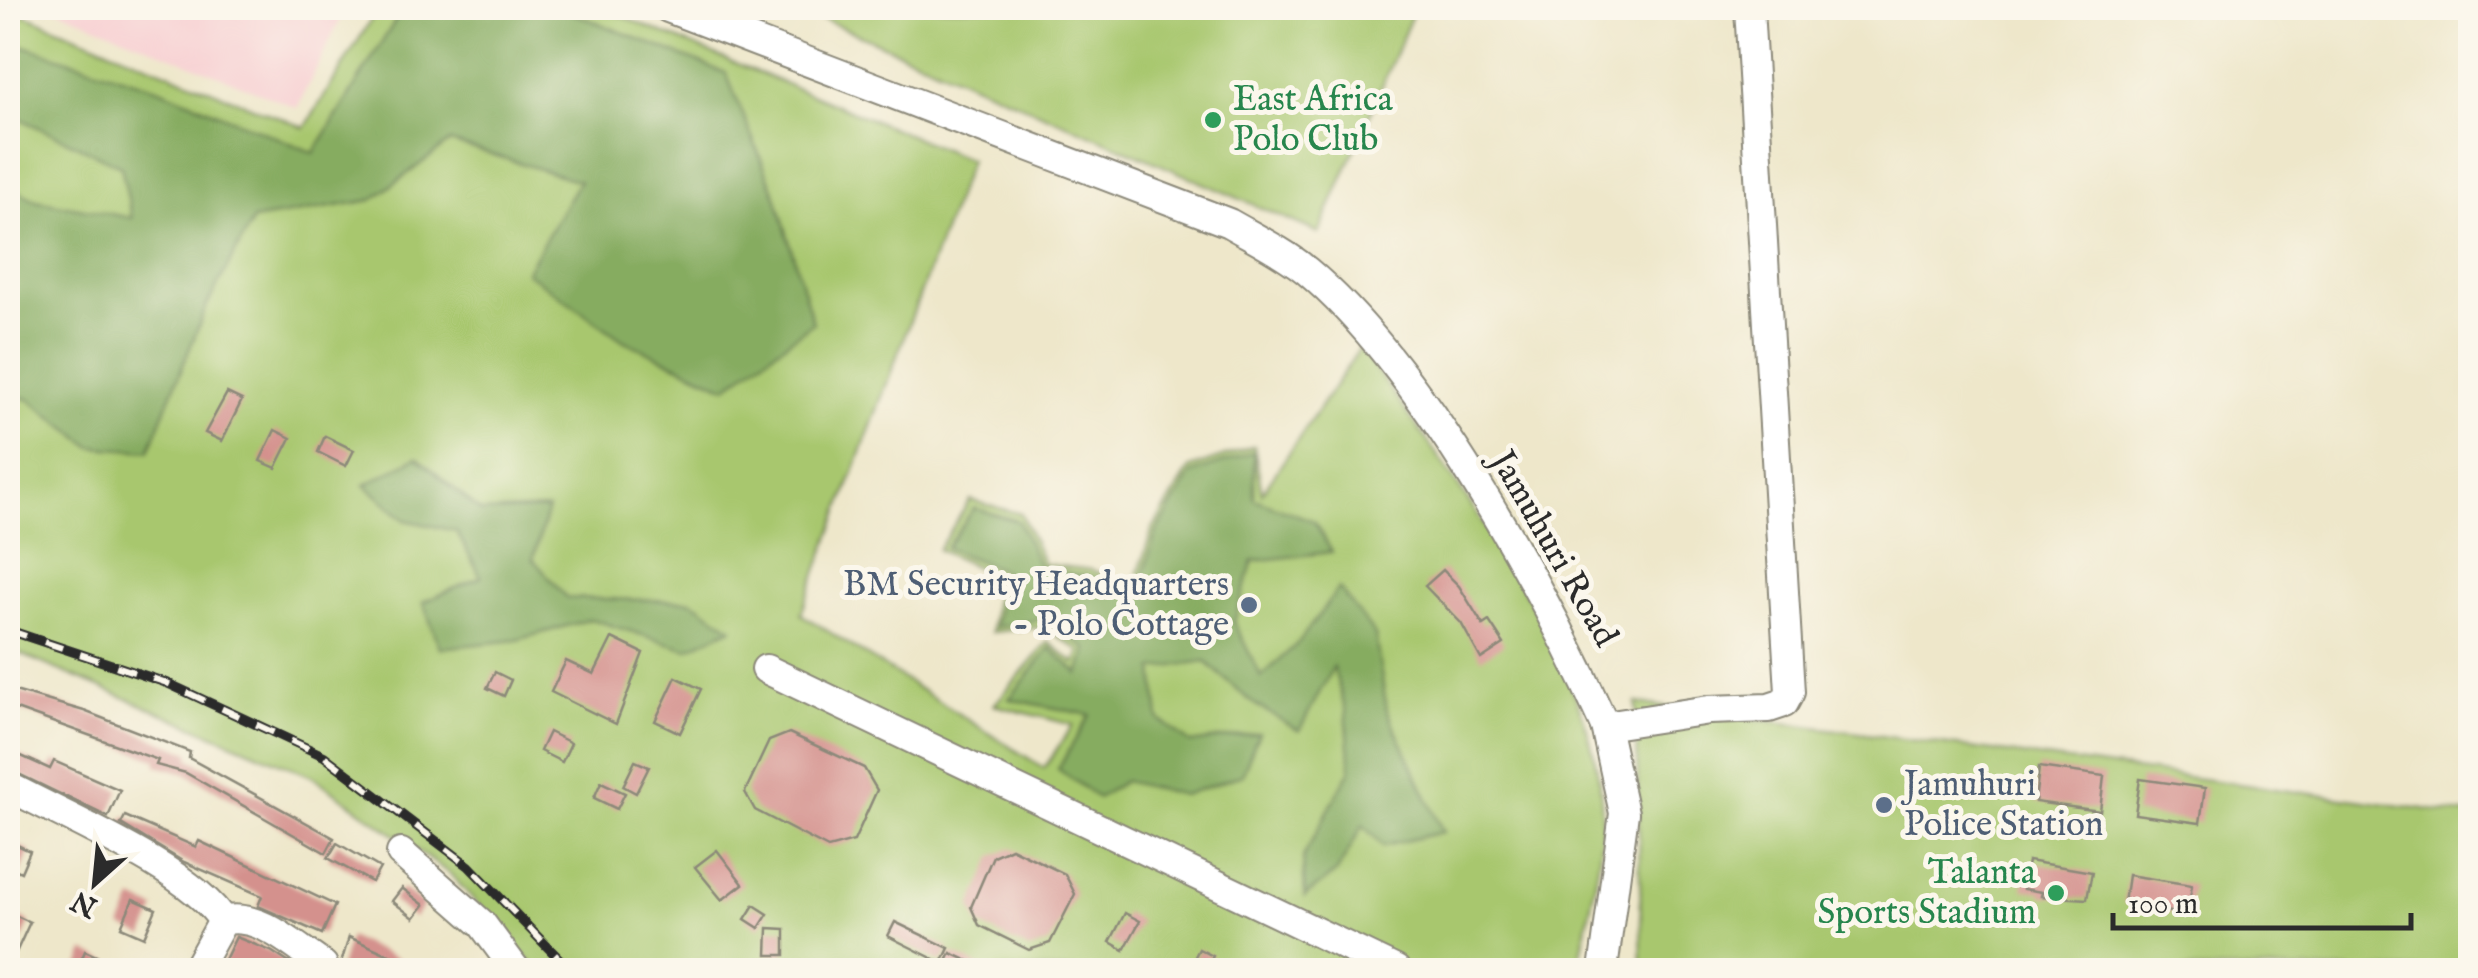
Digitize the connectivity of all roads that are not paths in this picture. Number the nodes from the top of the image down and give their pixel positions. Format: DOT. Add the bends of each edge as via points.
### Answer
graph roads {
  1 [pos="668,8"];
  2 [pos="1749,8"];
  3 [pos="766,669"];
  4 [pos="1606,726"];
  5 [pos="8,786"];
  6 [pos="401,853"];
  7 [pos="223,921"];
  8 [pos="323,965"];
  9 [pos="196,970"];
  10 [pos="516,970"];
  11 [pos="1396,970"];
  12 [pos="1603,970"];
  1 -- 4 [label="street, Jamuhuri Road" via="1229,223 1306,270 1358,321 1444,436 1572,653"];
  2 -- 4 [label="street" via="1790,692 1784,703 1769,708"];
  3 -- 11 [label="street"];
  4 -- 12 [label="street, Jamuhuri Road" via="1624,814"];
  5 -- 7 [label="street" via="170,873"];
  6 -- 10 [label="street" via="482,924"];
  7 -- 8 [label="street" via="262,926"];
  7 -- 9 [label="street"];
}
